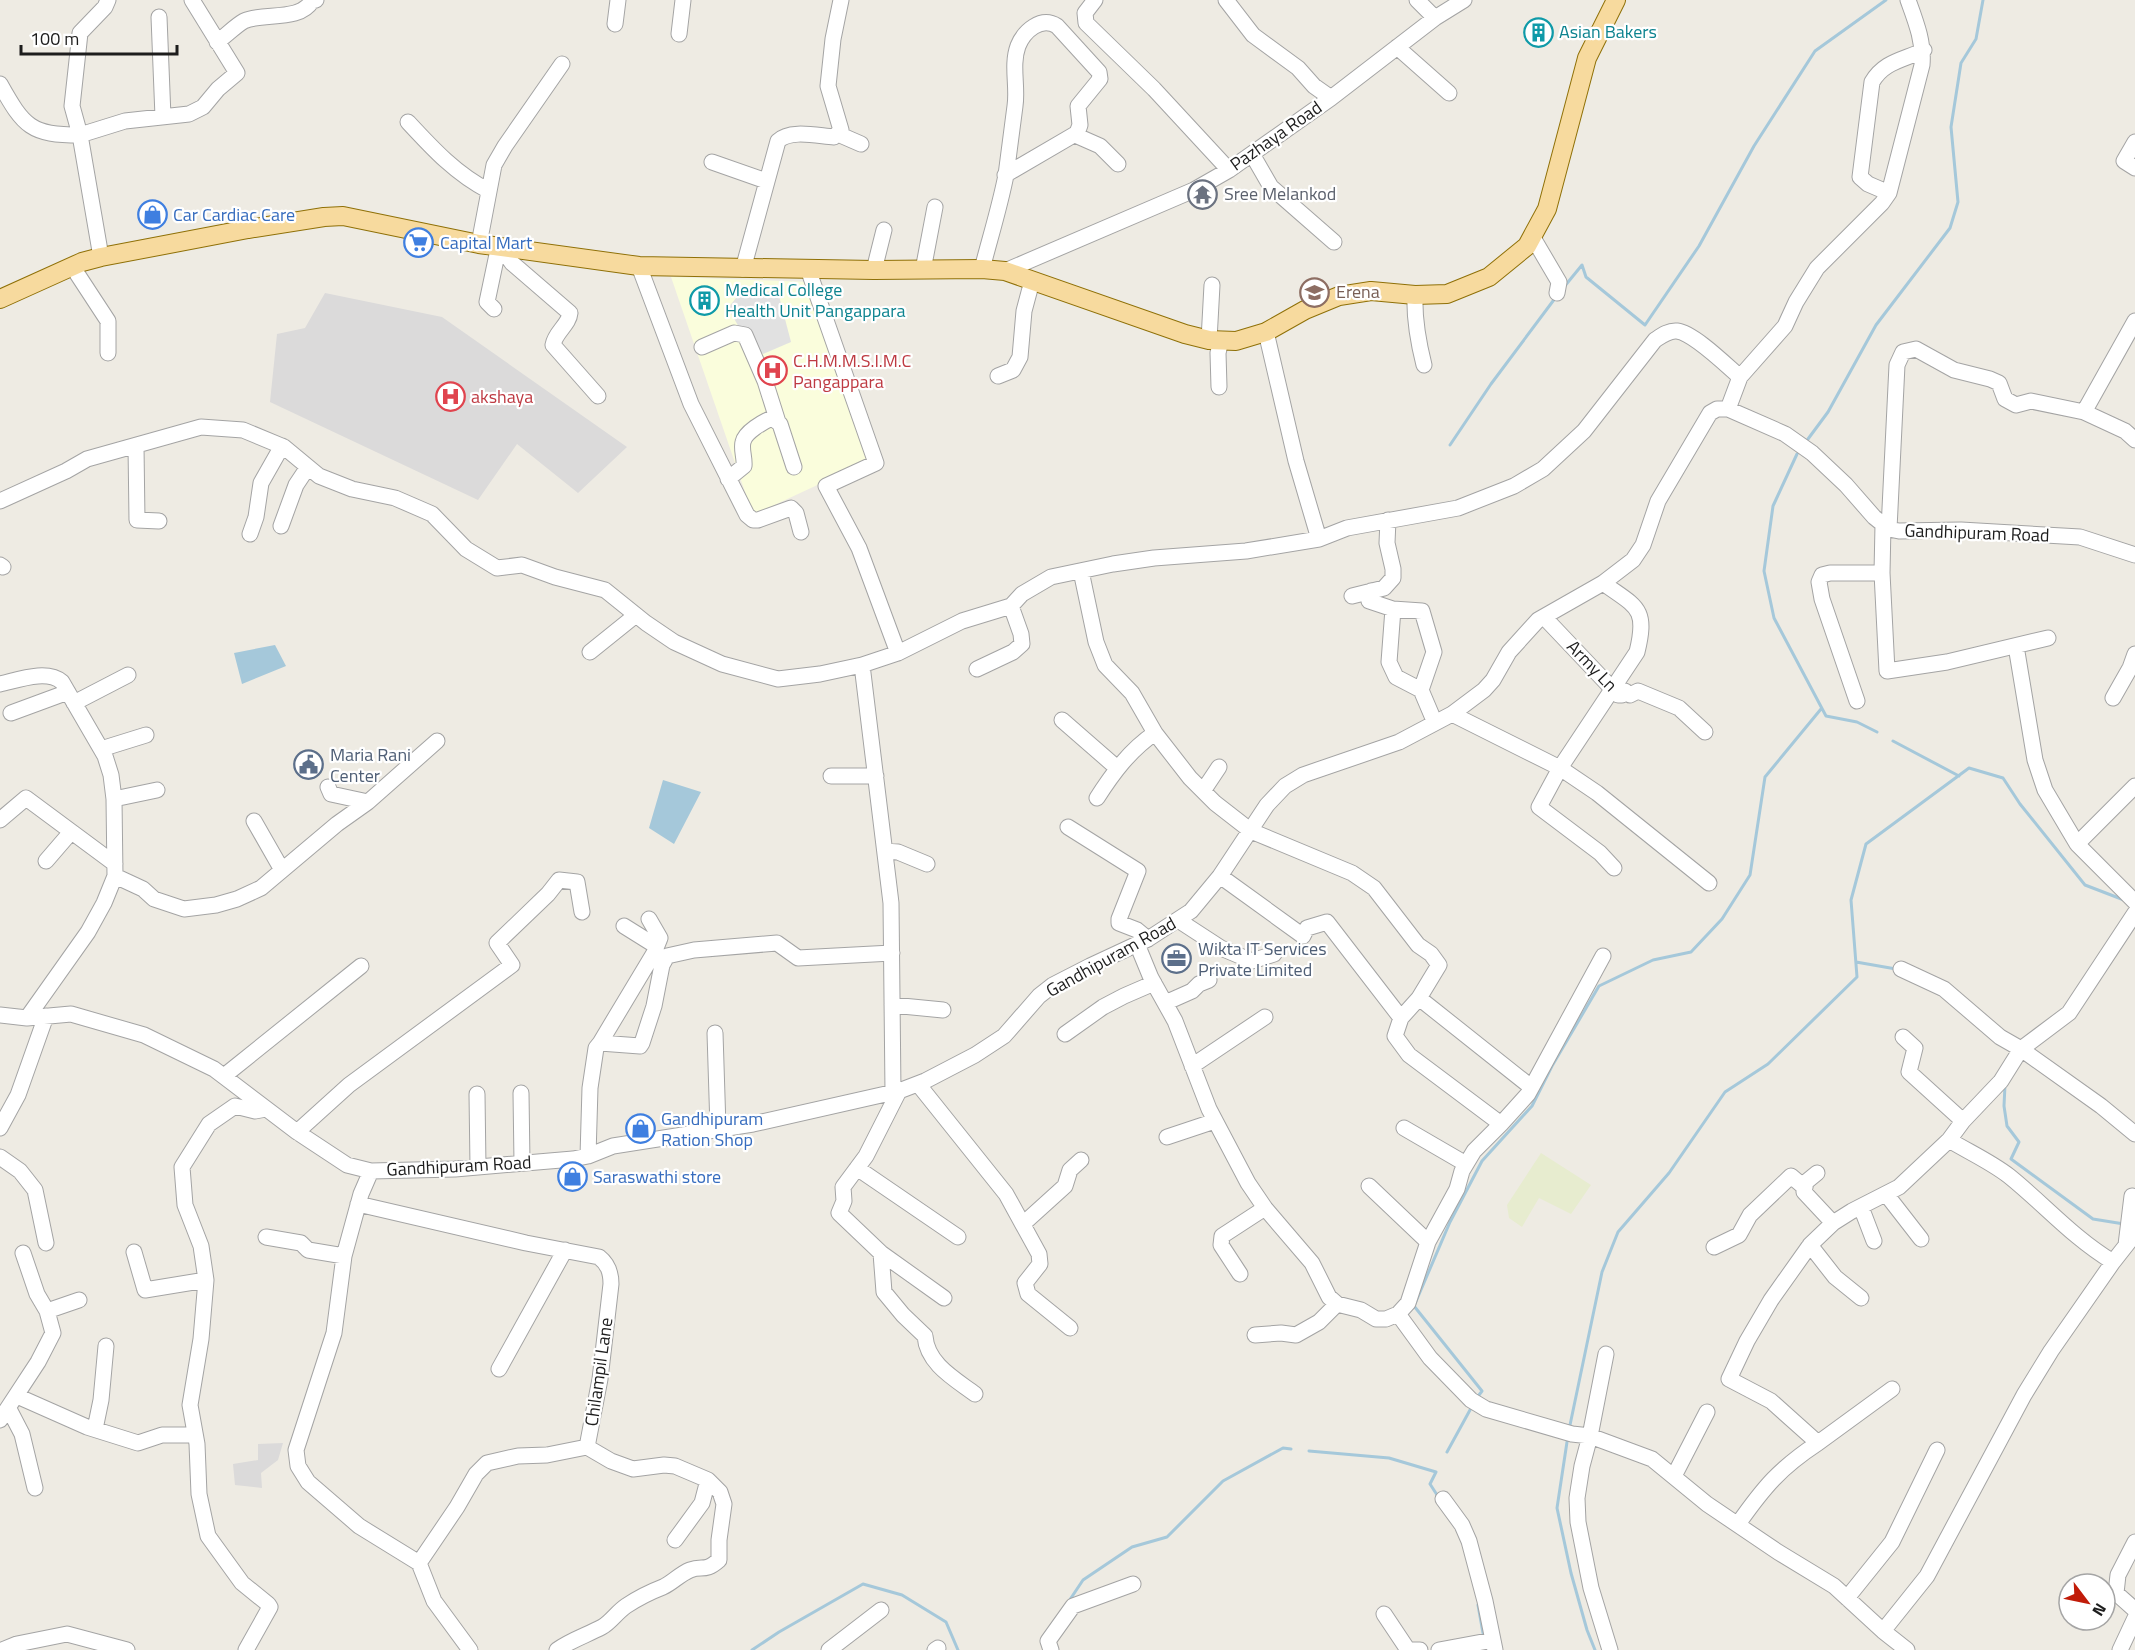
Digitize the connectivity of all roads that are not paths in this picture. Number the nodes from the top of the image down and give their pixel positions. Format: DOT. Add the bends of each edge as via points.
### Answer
graph roads {
  1 [pos="108,0"];
  2 [pos="192,0"];
  3 [pos="316,0"];
  4 [pos="618,0"];
  5 [pos="683,0"];
  6 [pos="841,0"];
  7 [pos="1095,0"];
  8 [pos="1226,0"];
  9 [pos="1418,0"];
  10 [pos="1464,0"];
  11 [pos="1616,0"];
  12 [pos="1908,0"];
  13 [pos="1440,9"];
  14 [pos="159,17"];
  15 [pos="615,24"];
  16 [pos="679,34"];
  17 [pos="217,42"];
  18 [pos="1397,47"];
  19 [pos="1924,50"];
  20 [pos="562,64"];
  21 [pos="0,84"];
  22 [pos="1449,93"];
  23 [pos="1331,98"];
  24 [pos="164,117"];
  25 [pos="408,122"];
  26 [pos="838,134"];
  27 [pos="80,135"];
  28 [pos="1075,135"];
  29 [pos="2135,142"];
  30 [pos="861,144"];
  31 [pos="1252,154"];
  32 [pos="712,162"];
  33 [pos="1118,164"];
  34 [pos="2135,168"];
  35 [pos="1228,170"];
  36 [pos="1005,175"];
  37 [pos="766,181"];
  38 [pos="489,190"];
  39 [pos="1889,193"];
  40 [pos="935,207"];
  41 [pos="884,230"];
  42 [pos="1532,236"];
  43 [pos="1334,242"];
  44 [pos="479,244"];
  45 [pos="499,245"];
  46 [pos="101,257"];
  47 [pos="72,266"];
  48 [pos="639,266"];
  49 [pos="743,268"];
  50 [pos="808,269"];
  51 [pos="982,269"];
  52 [pos="874,270"];
  53 [pos="923,270"];
  54 [pos="1005,272"];
  55 [pos="1032,281"];
  56 [pos="1212,285"];
  57 [pos="1557,293"];
  58 [pos="1415,295"];
  59 [pos="0,299"];
  60 [pos="494,309"];
  61 [pos="2135,321"];
  62 [pos="1266,332"];
  63 [pos="1215,340"];
  64 [pos="702,347"];
  65 [pos="108,353"];
  66 [pos="1424,365"];
  67 [pos="998,376"];
  68 [pos="1740,377"];
  69 [pos="1219,387"];
  70 [pos="598,396"];
  71 [pos="1728,409"];
  72 [pos="2084,412"];
  73 [pos="778,422"];
  74 [pos="2135,440"];
  75 [pos="136,446"];
  76 [pos="282,446"];
  77 [pos="308,467"];
  78 [pos="794,467"];
  79 [pos="728,479"];
  80 [pos="0,501"];
  81 [pos="1388,520"];
  82 [pos="159,521"];
  83 [pos="281,526"];
  84 [pos="1886,527"];
  85 [pos="801,532"];
  86 [pos="250,534"];
  87 [pos="1319,539"];
  88 [pos="2135,555"];
  89 [pos="1081,571"];
  90 [pos="1882,573"];
  91 [pos="1603,583"];
  92 [pos="1371,591"];
  93 [pos="1352,596"];
  94 [pos="1011,606"];
  95 [pos="1393,609"];
  96 [pos="636,615"];
  97 [pos="1544,616"];
  98 [pos="2048,638"];
  99 [pos="2016,646"];
  100 [pos="590,652"];
  101 [pos="898,653"];
  102 [pos="2135,654"];
  103 [pos="862,665"];
  104 [pos="977,669"];
  105 [pos="128,675"];
  106 [pos="0,684"];
  107 [pos="1613,689"];
  108 [pos="1421,690"];
  109 [pos="71,698"];
  110 [pos="2113,698"];
  111 [pos="1857,701"];
  112 [pos="10,712"];
  113 [pos="1452,714"];
  114 [pos="1062,720"];
  115 [pos="1435,723"];
  116 [pos="1705,732"];
  117 [pos="1155,733"];
  118 [pos="146,735"];
  119 [pos="437,741"];
  120 [pos="101,749"];
  121 [pos="1219,766"];
  122 [pos="1117,768"];
  123 [pos="1560,768"];
  124 [pos="831,776"];
  125 [pos="876,776"];
  126 [pos="2135,786"];
  127 [pos="328,787"];
  128 [pos="157,790"];
  129 [pos="1203,792"];
  130 [pos="1097,798"];
  131 [pos="114,799"];
  132 [pos="368,802"];
  133 [pos="0,819"];
  134 [pos="254,821"];
  135 [pos="1068,827"];
  136 [pos="1251,831"];
  137 [pos="71,832"];
  138 [pos="2077,844"];
  139 [pos="885,851"];
  140 [pos="46,861"];
  141 [pos="927,864"];
  142 [pos="1614,868"];
  143 [pos="115,870"];
  144 [pos="282,870"];
  145 [pos="1220,876"];
  146 [pos="1709,882"];
  147 [pos="2135,902"];
  148 [pos="582,912"];
  149 [pos="2135,913"];
  150 [pos="649,919"];
  151 [pos="1178,921"];
  152 [pos="624,926"];
  153 [pos="1143,942"];
  154 [pos="891,953"];
  155 [pos="658,954"];
  156 [pos="1274,954"];
  157 [pos="1603,956"];
  158 [pos="361,966"];
  159 [pos="1901,969"];
  160 [pos="1209,980"];
  161 [pos="1154,984"];
  162 [pos="1419,998"];
  163 [pos="1165,1003"];
  164 [pos="892,1005"];
  165 [pos="943,1010"];
  166 [pos="0,1015"];
  167 [pos="46,1016"];
  168 [pos="1265,1017"];
  169 [pos="27,1018"];
  170 [pos="1401,1018"];
  171 [pos="715,1033"];
  172 [pos="1065,1034"];
  173 [pos="1903,1037"];
  174 [pos="596,1049"];
  175 [pos="2021,1049"];
  176 [pos="1192,1066"];
  177 [pos="224,1076"];
  178 [pos="918,1084"];
  179 [pos="1531,1087"];
  180 [pos="896,1092"];
  181 [pos="521,1093"];
  182 [pos="477,1094"];
  183 [pos="266,1109"];
  184 [pos="1215,1121"];
  185 [pos="1963,1121"];
  186 [pos="1502,1124"];
  187 [pos="0,1128"];
  188 [pos="718,1128"];
  189 [pos="1404,1128"];
  190 [pos="297,1132"];
  191 [pos="2135,1134"];
  192 [pos="1167,1137"];
  193 [pos="1949,1140"];
  194 [pos="588,1156"];
  195 [pos="0,1157"];
  196 [pos="1081,1160"];
  197 [pos="522,1163"];
  198 [pos="1466,1164"];
  199 [pos="478,1167"];
  200 [pos="857,1168"];
  201 [pos="371,1171"];
  202 [pos="1817,1173"];
  203 [pos="1369,1186"];
  204 [pos="1804,1187"];
  205 [pos="1886,1194"];
  206 [pos="2132,1196"];
  207 [pos="358,1204"];
  208 [pos="1861,1207"];
  209 [pos="1265,1208"];
  210 [pos="1833,1223"];
  211 [pos="1023,1224"];
  212 [pos="958,1237"];
  213 [pos="266,1238"];
  214 [pos="1921,1239"];
  215 [pos="2131,1240"];
  216 [pos="1874,1241"];
  217 [pos="1428,1242"];
  218 [pos="46,1244"];
  219 [pos="1810,1245"];
  220 [pos="1714,1247"];
  221 [pos="565,1250"];
  222 [pos="134,1252"];
  223 [pos="22,1253"];
  224 [pos="881,1253"];
  225 [pos="344,1256"];
  226 [pos="2113,1262"];
  227 [pos="1240,1274"];
  228 [pos="206,1280"];
  229 [pos="944,1298"];
  230 [pos="1861,1298"];
  231 [pos="79,1300"];
  232 [pos="1337,1304"];
  233 [pos="47,1311"];
  234 [pos="1398,1314"];
  235 [pos="1070,1328"];
  236 [pos="1255,1335"];
  237 [pos="106,1346"];
  238 [pos="1606,1354"];
  239 [pos="499,1370"];
  240 [pos="1892,1389"];
  241 [pos="975,1394"];
  242 [pos="9,1408"];
  243 [pos="1707,1412"];
  244 [pos="95,1429"];
  245 [pos="195,1435"];
  246 [pos="1590,1436"];
  247 [pos="1818,1443"];
  248 [pos="587,1447"];
  249 [pos="1937,1450"];
  250 [pos="1674,1476"];
  251 [pos="708,1480"];
  252 [pos="35,1488"];
  253 [pos="1443,1498"];
  254 [pos="1738,1524"];
  255 [pos="675,1540"];
  256 [pos="2135,1542"];
  257 [pos="419,1563"];
  258 [pos="1133,1584"];
  259 [pos="1847,1598"];
  260 [pos="881,1610"];
  261 [pos="2135,1610"];
  262 [pos="1384,1614"];
  263 [pos="2135,1618"];
  264 [pos="1883,1631"];
  265 [pos="1494,1645"];
  266 [pos="2,1650"];
  267 [pos="128,1650"];
  268 [pos="246,1650"];
  269 [pos="471,1650"];
  270 [pos="557,1650"];
  271 [pos="829,1650"];
  272 [pos="1051,1650"];
  273 [pos="1420,1650"];
  274 [pos="1439,1650"];
  275 [pos="1610,1650"];
  276 [pos="1907,1650"];
  277 [pos="2120,1650"];
  1 -- 27 [label="street" via="80,33 72,106"];
  2 -- 17 [label="street"];
  3 -- 17 [label="street" via="285,16 243,22"];
  4 -- 15 [label="street"];
  5 -- 16 [label="street"];
  6 -- 26 [label="street" via="828,86 841,125"];
  7 -- 35 [label="street" via="1085,13 1086,23 1154,89"];
  8 -- 23 [label="street" via="1253,35"];
  9 -- 13 [label="street"];
  10 -- 13 [label="street, Pazhaya Road"];
  11 -- 42 [label="main road" via="1587,58 1547,209"];
  12 -- 19 [label="street"];
  13 -- 18 [label="street, Pazhaya Road"];
  14 -- 24 [label="street"];
  17 -- 24 [label="street" via="237,73 203,107 189,114"];
  18 -- 22 [label="street"];
  18 -- 23 [label="street, Pazhaya Road"];
  19 -- 39 [label="street"];
  19 -- 39 [label="street" via="1894,61 1878,72 1872,82 1860,177"];
  20 -- 38 [label="street" via="505,146 494,165"];
  21 -- 27 [label="street" via="27,124 53,135"];
  23 -- 31 [label="street, Pazhaya Road"];
  24 -- 27 [label="street" via="125,121"];
  25 -- 38 [label="street" via="460,174"];
  26 -- 30 [label="street"];
  26 -- 37 [label="street" via="779,138"];
  27 -- 46 [label="street"];
  28 -- 33 [label="street" via="1100,146"];
  28 -- 36 [label="street"];
  28 -- 36 [label="street" via="1080,125 1078,106 1100,80 1100,74 1057,26 1044,22 1028,31 1017,48 1016,105"];
  29 -- 34 [label="street" via="2124,161"];
  31 -- 35 [label="street, Pazhaya Road"];
  31 -- 43 [label="street" via="1271,187"];
  32 -- 37 [label="street"];
  35 -- 54 [label="street, Pazhaya Road" via="1194,190"];
  36 -- 51 [label="street"];
  37 -- 49 [label="street"];
  38 -- 44 [label="street"];
  39 -- 68 [label="street" via="1817,268 1785,326"];
  40 -- 53 [label="street"];
  41 -- 52 [label="street"];
  42 -- 57 [label="street" via="1559,282"];
  42 -- 58 [label="main road" via="1527,246 1489,277 1447,294"];
  44 -- 45 [label="main road"];
  44 -- 46 [label="main road" via="343,216"];
  45 -- 48 [label="main road"];
  45 -- 60 [label="street" via="487,302"];
  45 -- 70 [label="street" via="512,263 570,313 553,345"];
  46 -- 47 [label="main road"];
  47 -- 59 [label="main road"];
  47 -- 65 [label="street" via="108,321"];
  48 -- 49 [label="main road"];
  48 -- 79 [label="street" via="691,404"];
  49 -- 50 [label="main road"];
  50 -- 52 [label="main road"];
  50 -- 101 [label="street" via="876,463 826,486 859,548"];
  51 -- 53 [label="main road"];
  51 -- 54 [label="main road"];
  52 -- 53 [label="main road"];
  54 -- 55 [label="main road"];
  55 -- 63 [label="main road" via="1185,334"];
  55 -- 67 [label="street" via="1024,311 1020,357 1013,370"];
  56 -- 63 [label="street"];
  58 -- 62 [label="main road" via="1371,291 1339,296"];
  58 -- 66 [label="street" via="1415,328"];
  61 -- 72 [label="street"];
  62 -- 63 [label="main road" via="1236,341"];
  62 -- 87 [label="street"];
  63 -- 69 [label="street"];
  64 -- 73 [label="street" via="734,333 745,335"];
  68 -- 71 [label="street"];
  68 -- 81 [label="street" via="1689,337 1677,331 1666,333 1655,340 1584,431 1543,470 1458,508"];
  71 -- 84 [label="street, Gandhipuram Road" via="1785,434 1812,453"];
  71 -- 91 [label="street, Gandhipuram Road" via="1710,413 1658,501 1634,560"];
  72 -- 74 [label="street" via="2125,431"];
  72 -- 84 [label="street" via="2031,401 2016,405 2005,399 1999,383 1954,370 1916,349 1903,352 1897,365"];
  73 -- 78 [label="street"];
  73 -- 79 [label="street" via="772,418 745,438 744,466"];
  75 -- 76 [label="street" via="201,427 243,430"];
  75 -- 80 [label="street" via="87,459"];
  75 -- 82 [label="street" via="137,520"];
  76 -- 77 [label="street"];
  76 -- 86 [label="street" via="261,483"];
  77 -- 83 [label="street" via="296,485"];
  77 -- 96 [label="street" via="319,476 352,489 395,498 432,514 466,549 497,568 522,565 605,590"];
  79 -- 85 [label="street" via="750,518 758,520 791,508"];
  81 -- 87 [label="street" via="1347,528"];
  81 -- 92 [label="street" via="1393,578 1384,588"];
  84 -- 88 [label="street, Gandhipuram Road" via="1899,531 1961,530 2080,537"];
  84 -- 90 [label="street"];
  87 -- 89 [label="street" via="1246,551 1154,558"];
  89 -- 94 [label="street" via="1051,577 1022,594"];
  89 -- 117 [label="street" via="1096,642 1105,665 1132,693"];
  90 -- 99 [label="street" via="1887,671"];
  90 -- 111 [label="street" via="1830,573 1822,575 1819,582"];
  91 -- 97 [label="street, Gandhipuram Road"];
  91 -- 107 [label="street" via="1637,608 1642,621 1637,652"];
  92 -- 93 [label="street"];
  92 -- 95 [label="street" via="1369,601"];
  94 -- 101 [label="street" via="962,621"];
  94 -- 104 [label="street" via="1022,644"];
  95 -- 108 [label="street" via="1389,662 1396,677"];
  95 -- 108 [label="street" via="1422,611 1434,652"];
  96 -- 100 [label="street"];
  96 -- 103 [label="street" via="674,642 778,679"];
  97 -- 107 [label="street, Army Ln"];
  97 -- 113 [label="street, Gandhipuram Road" via="1509,652 1484,690"];
  98 -- 99 [label="street"];
  99 -- 138 [label="street" via="2035,760 2045,790"];
  101 -- 103 [label="street"];
  102 -- 110 [label="street"];
  103 -- 125 [label="street"];
  105 -- 109 [label="street"];
  106 -- 109 [label="street" via="48,675 60,680"];
  107 -- 116 [label="street, Army Ln" via="1618,695 1638,691 1679,708"];
  107 -- 123 [label="street"];
  108 -- 115 [label="street"];
  109 -- 112 [label="street"];
  109 -- 120 [label="street"];
  113 -- 115 [label="street, Gandhipuram Road"];
  113 -- 123 [label="street"];
  114 -- 122 [label="street"];
  115 -- 136 [label="street, Gandhipuram Road" via="1399,742 1303,775 1285,786"];
  117 -- 122 [label="street"];
  117 -- 129 [label="street"];
  118 -- 120 [label="street"];
  119 -- 132 [label="street"];
  120 -- 131 [label="street" via="111,774"];
  121 -- 129 [label="street"];
  122 -- 130 [label="street"];
  123 -- 142 [label="street" via="1539,807"];
  123 -- 146 [label="street"];
  124 -- 125 [label="street"];
  125 -- 139 [label="street"];
  126 -- 138 [label="street"];
  127 -- 132 [label="street" via="331,794"];
  128 -- 131 [label="street"];
  129 -- 136 [label="street"];
  131 -- 143 [label="street"];
  132 -- 144 [label="street"];
  133 -- 137 [label="street" via="26,798"];
  134 -- 144 [label="street"];
  135 -- 153 [label="street" via="1138,871 1119,923 1137,930"];
  136 -- 145 [label="street, Gandhipuram Road"];
  136 -- 162 [label="street" via="1352,873 1374,888 1418,945 1439,965"];
  137 -- 140 [label="street"];
  137 -- 143 [label="street"];
  138 -- 147 [label="street"];
  139 -- 141 [label="street"];
  139 -- 154 [label="street"];
  143 -- 144 [label="street" via="154,898 184,909 237,899 261,888"];
  143 -- 169 [label="street" via="104,903 88,932"];
  145 -- 151 [label="street, Gandhipuram Road"];
  145 -- 170 [label="street" via="1303,936 1307,928 1327,922"];
  148 -- 190 [label="street" via="577,882 559,880 497,943 512,965 349,1085"];
  149 -- 175 [label="street" via="2069,1013"];
  150 -- 155 [label="street" via="660,938"];
  151 -- 153 [label="street, Gandhipuram Road"];
  151 -- 156 [label="street" via="1221,948 1252,961"];
  152 -- 155 [label="street"];
  153 -- 161 [label="street"];
  153 -- 178 [label="street, Gandhipuram Road" via="1053,985 1004,1036"];
  154 -- 155 [label="street" via="798,958 777,943 760,943"];
  154 -- 164 [label="street"];
  155 -- 174 [label="street"];
  155 -- 174 [label="street" via="642,1043"];
  157 -- 179 [label="street"];
  158 -- 177 [label="street"];
  159 -- 175 [label="street" via="1944,989 2000,1037"];
  160 -- 163 [label="street"];
  161 -- 163 [label="street"];
  161 -- 172 [label="street" via="1103,1007"];
  162 -- 170 [label="street"];
  162 -- 179 [label="street"];
  163 -- 176 [label="street"];
  164 -- 165 [label="street"];
  164 -- 180 [label="street"];
  166 -- 169 [label="street, Gandhipuram Road"];
  167 -- 169 [label="street, Gandhipuram Road"];
  167 -- 177 [label="street, Gandhipuram Road" via="71,1014 144,1035"];
  167 -- 187 [label="street" via="18,1095"];
  168 -- 176 [label="street"];
  170 -- 186 [label="street" via="1395,1036 1409,1055"];
  171 -- 188 [label="street"];
  173 -- 185 [label="street" via="1915,1048 1909,1072"];
  174 -- 194 [label="street"];
  175 -- 185 [label="street" via="2001,1081"];
  175 -- 191 [label="street"];
  176 -- 184 [label="street"];
  177 -- 183 [label="street, Gandhipuram Road"];
  178 -- 180 [label="street, Gandhipuram Road"];
  178 -- 211 [label="street" via="984,1164"];
  179 -- 186 [label="street"];
  180 -- 188 [label="street, Gandhipuram Road" via="753,1124"];
  180 -- 200 [label="street" via="879,1132"];
  181 -- 197 [label="street"];
  182 -- 199 [label="street"];
  183 -- 190 [label="street, Gandhipuram Road"];
  183 -- 228 [label="street" via="255,1112 235,1106 226,1112 209,1124 182,1167 185,1205 201,1246"];
  184 -- 192 [label="street"];
  184 -- 209 [label="street"];
  185 -- 193 [label="street"];
  186 -- 198 [label="street"];
  188 -- 194 [label="street, Gandhipuram Road" via="613,1146"];
  189 -- 198 [label="street"];
  190 -- 201 [label="street, Gandhipuram Road" via="347,1165"];
  193 -- 205 [label="street" via="1899,1187"];
  193 -- 226 [label="street" via="2007,1174 2057,1220"];
  194 -- 197 [label="street, Gandhipuram Road"];
  195 -- 218 [label="street" via="20,1171 35,1191"];
  196 -- 211 [label="street" via="1070,1170 1065,1186"];
  197 -- 199 [label="street, Gandhipuram Road"];
  198 -- 217 [label="street" via="1457,1190"];
  199 -- 201 [label="street, Gandhipuram Road"];
  200 -- 212 [label="street"];
  200 -- 224 [label="street" via="843,1187 844,1201 839,1213"];
  201 -- 207 [label="street"];
  202 -- 204 [label="street"];
  203 -- 217 [label="street"];
  204 -- 210 [label="street" via="1809,1198"];
  204 -- 220 [label="street" via="1791,1176 1750,1215 1739,1234"];
  205 -- 208 [label="street"];
  205 -- 214 [label="street"];
  206 -- 215 [label="street"];
  207 -- 221 [label="street, Chilampil Lane"];
  207 -- 225 [label="street"];
  208 -- 210 [label="street"];
  208 -- 216 [label="street"];
  209 -- 227 [label="street" via="1222,1236 1221,1245"];
  209 -- 232 [label="street" via="1312,1263 1329,1297"];
  210 -- 219 [label="street"];
  211 -- 235 [label="street" via="1040,1264 1025,1283 1028,1294"];
  213 -- 225 [label="street"];
  215 -- 226 [label="street"];
  217 -- 234 [label="street" via="1408,1303"];
  219 -- 230 [label="street" via="1835,1277"];
  219 -- 247 [label="street" via="1759,1320 1729,1379 1771,1401"];
  221 -- 239 [label="street"];
  221 -- 248 [label="street, Chilampil Lane" via="599,1257 611,1277 600,1379"];
  222 -- 228 [label="street" via="145,1290"];
  223 -- 233 [label="street"];
  224 -- 229 [label="street"];
  224 -- 241 [label="street" via="884,1293 925,1336 926,1348 943,1370"];
  225 -- 257 [label="street" via="334,1333 296,1450 298,1467 308,1482 359,1526"];
  226 -- 264 [label="street" via="2024,1395 1927,1576"];
  228 -- 245 [label="street" via="190,1405"];
  231 -- 233 [label="street"];
  232 -- 234 [label="street" via="1361,1310 1376,1319"];
  232 -- 236 [label="street" via="1319,1322 1296,1335"];
  233 -- 242 [label="street" via="53,1333"];
  234 -- 246 [label="street" via="1430,1358 1471,1400 1486,1409"];
  237 -- 244 [label="street"];
  238 -- 246 [label="street"];
  240 -- 247 [label="street"];
  242 -- 244 [label="street"];
  242 -- 252 [label="street" via="22,1434"];
  243 -- 250 [label="street"];
  244 -- 245 [label="street" via="138,1443 162,1435"];
  245 -- 268 [label="street" via="199,1494 208,1536 243,1583 270,1607"];
  246 -- 250 [label="street" via="1652,1459"];
  246 -- 275 [label="street" via="1577,1498 1578,1522 1591,1588"];
  247 -- 254 [label="street" via="1764,1487"];
  248 -- 251 [label="street" via="633,1469 675,1466"];
  248 -- 257 [label="street, Chilampil Lane" via="487,1463"];
  249 -- 259 [label="street" via="1892,1542"];
  250 -- 254 [label="street"];
  251 -- 255 [label="street" via="702,1503"];
  251 -- 270 [label="street" via="720,1492 724,1504 719,1560 704,1570 692,1569 642,1596 601,1627"];
  253 -- 265 [label="street" via="1469,1540"];
  254 -- 259 [label="street"];
  256 -- 261 [label="street" via="2118,1575 2116,1593"];
  257 -- 269 [label="street" via="434,1600"];
  258 -- 272 [label="street" via="1073,1606 1048,1641"];
  259 -- 264 [label="street"];
  260 -- 271 [label="street"];
  262 -- 273 [label="street" via="1408,1650"];
  263 -- 277 [label="street"];
  264 -- 276 [label="street"];
  265 -- 274 [label="street"];
  266 -- 267 [label="street" via="67,1634"];
}
